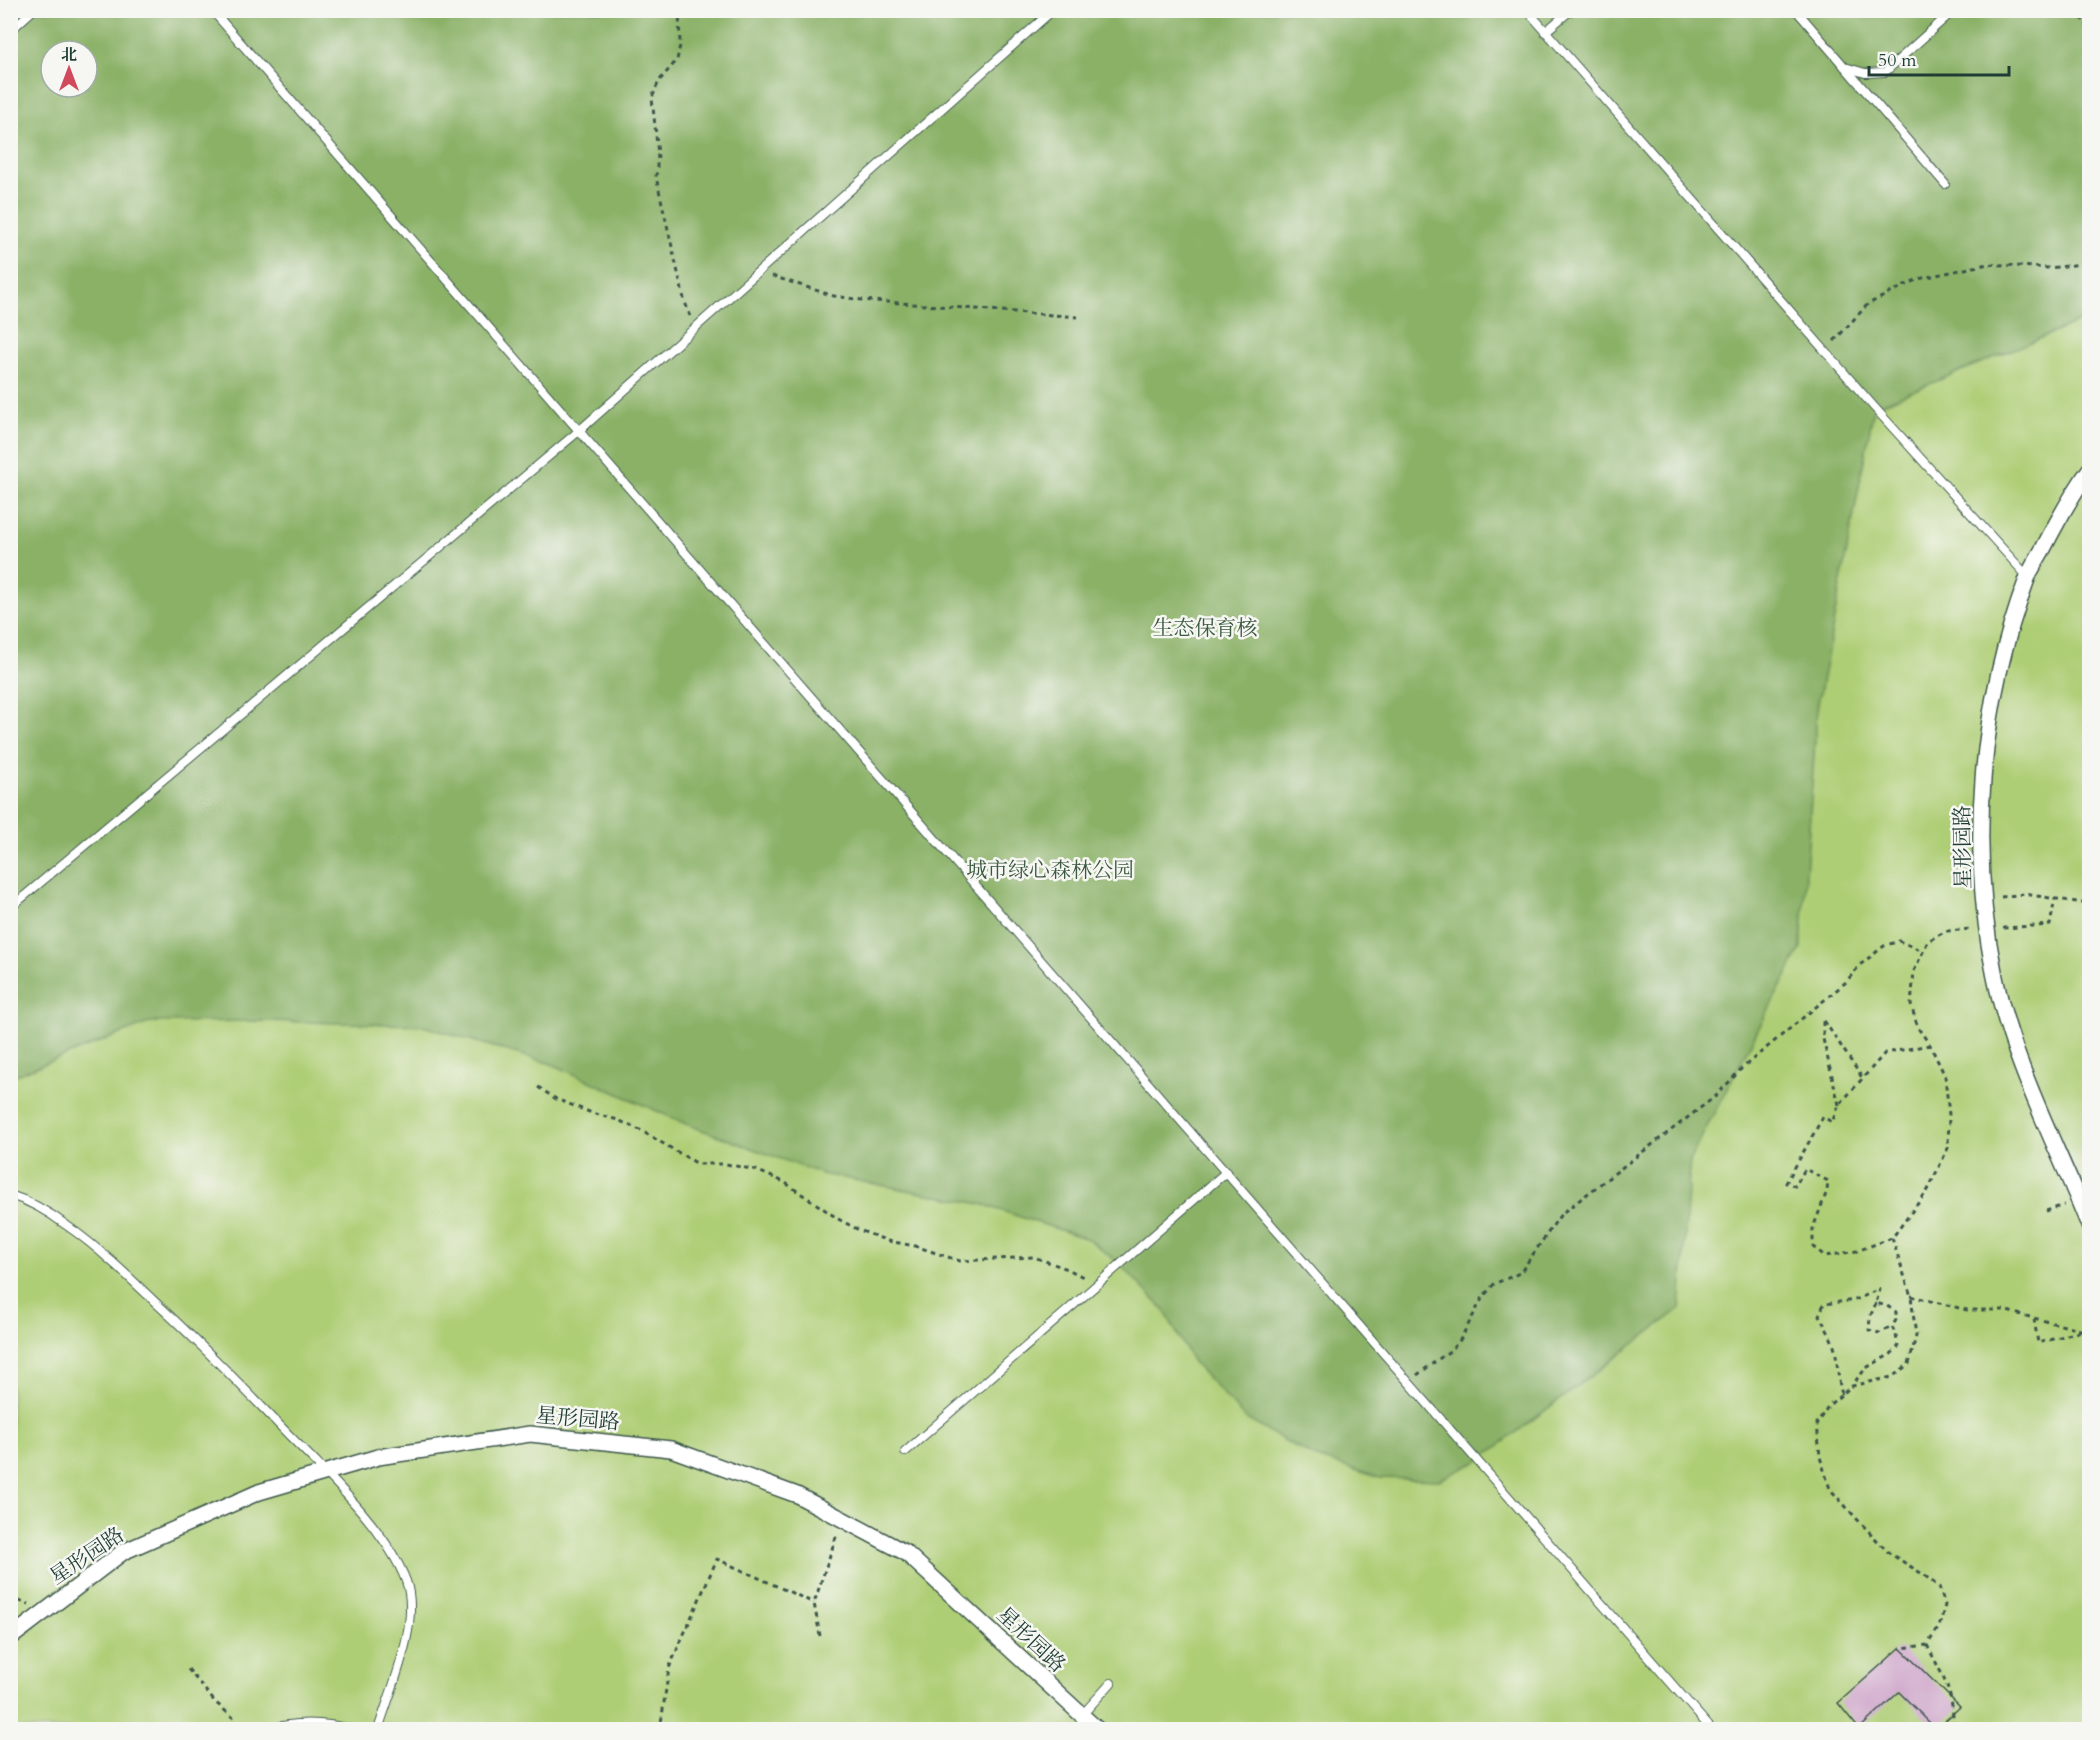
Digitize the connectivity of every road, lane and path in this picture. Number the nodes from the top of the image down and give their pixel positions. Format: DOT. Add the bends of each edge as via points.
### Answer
graph roads {
  1 [pos="33,10"];
  2 [pos="212,10"];
  3 [pos="679,10"];
  4 [pos="1053,10"];
  5 [pos="1527,10"];
  6 [pos="1571,10"];
  7 [pos="1796,10"];
  8 [pos="1954,10"];
  9 [pos="2075,10"];
  10 [pos="2090,29"];
  11 [pos="10,31"];
  12 [pos="1545,32"];
  13 [pos="1844,66"];
  14 [pos="1945,184"];
  15 [pos="2090,263"];
  16 [pos="759,272"];
  17 [pos="1078,317"];
  18 [pos="694,328"];
  19 [pos="1825,352"];
  20 [pos="580,430"];
  21 [pos="2090,469"];
  22 [pos="2028,577"];
  23 [pos="2055,898"];
  24 [pos="1984,899"];
  25 [pos="2090,904"];
  26 [pos="10,908"];
  27 [pos="1989,928"];
  28 [pos="1923,951"];
  29 [pos="1929,1045"];
  30 [pos="1863,1079"];
  31 [pos="538,1087"];
  32 [pos="1839,1105"];
  33 [pos="1226,1172"];
  34 [pos="10,1196"];
  35 [pos="2090,1228"];
  36 [pos="1892,1238"];
  37 [pos="1097,1284"];
  38 [pos="1911,1296"];
  39 [pos="1876,1303"];
  40 [pos="2034,1319"];
  41 [pos="1892,1328"];
  42 [pos="2090,1330"];
  43 [pos="2084,1331"];
  44 [pos="1408,1381"];
  45 [pos="1852,1386"];
  46 [pos="1842,1394"];
  47 [pos="905,1452"];
  48 [pos="326,1472"];
  49 [pos="842,1519"];
  50 [pos="814,1603"];
  51 [pos="820,1636"];
  52 [pos="10,1638"];
  53 [pos="1927,1645"];
  54 [pos="1900,1648"];
  55 [pos="188,1669"];
  56 [pos="1111,1683"];
  57 [pos="1082,1722"];
  58 [pos="239,1730"];
  59 [pos="266,1730"];
  60 [pos="355,1730"];
  61 [pos="378,1730"];
  62 [pos="660,1730"];
  63 [pos="1098,1730"];
  64 [pos="1712,1730"];
  65 [pos="1952,1730"];
  1 -- 11 [label="lane"];
  2 -- 20 [label="lane"];
  3 -- 18 [label="path" via="677,60 659,81 652,98 658,154 656,177"];
  4 -- 16 [label="lane"];
  5 -- 12 [label="lane"];
  6 -- 12 [label="lane"];
  7 -- 13 [label="lane"];
  8 -- 13 [label="lane" via="1885,72 1864,73"];
  9 -- 10 [label="path"];
  12 -- 19 [label="lane"];
  13 -- 14 [label="lane"];
  15 -- 19 [label="path" via="2049,268 1988,264 1918,279 1868,304"];
  16 -- 17 [label="path" via="853,299"];
  16 -- 18 [label="lane"];
  18 -- 20 [label="lane"];
  19 -- 22 [label="lane"];
  20 -- 26 [label="lane"];
  20 -- 33 [label="lane"];
  21 -- 22 [label="street, 星形园路" via="2068,500"];
  22 -- 24 [label="street, 星形园路" via="1995,693 1985,755 1981,818"];
  23 -- 24 [label="path" via="2024,894"];
  23 -- 25 [label="path"];
  23 -- 27 [label="path" via="2050,925"];
  24 -- 27 [label="street, 星形园路"];
  27 -- 28 [label="path" via="1946,931 1928,941"];
  27 -- 35 [label="street, 星形园路" via="1995,978 2017,1052"];
  28 -- 29 [label="path" via="1914,971 1911,1005 1918,1028"];
  28 -- 44 [label="path" via="1899,941 1884,946 1742,1068 1716,1096 1561,1214 1520,1273 1494,1284 1483,1297 1451,1350"];
  29 -- 30 [label="path" via="1886,1053"];
  29 -- 36 [label="path" via="1945,1076 1948,1148 1928,1190"];
  30 -- 32 [label="path"];
  30 -- 32 [label="path" via="1823,1019 1823,1039"];
  31 -- 37 [label="path" via="556,1099 640,1130 698,1164 756,1170 784,1182 840,1220 888,1241 960,1261 1034,1257"];
  32 -- 36 [label="path" via="1832,1122 1823,1117 1786,1183 1795,1186 1804,1169 1828,1181 1813,1228 1813,1246 1825,1256 1857,1251"];
  33 -- 37 [label="lane"];
  33 -- 44 [label="lane"];
  34 -- 48 [label="lane" via="23,1199 67,1225 127,1275"];
  36 -- 38 [label="path"];
  37 -- 47 [label="lane"];
  38 -- 40 [label="path" via="1967,1310 2003,1310"];
  38 -- 45 [label="path" via="1916,1336 1909,1364 1892,1377"];
  39 -- 41 [label="path" via="1896,1312"];
  39 -- 41 [label="path" via="1869,1330 1879,1333"];
  39 -- 46 [label="path" via="1880,1289 1856,1300 1824,1304 1819,1315 1835,1353"];
  40 -- 43 [label="path"];
  40 -- 43 [label="path" via="2038,1343"];
  41 -- 45 [label="path" via="1898,1347 1866,1368"];
  42 -- 43 [label="path"];
  44 -- 64 [label="lane"];
  45 -- 46 [label="path"];
  46 -- 53 [label="path" via="1828,1405 1817,1423 1820,1457 1830,1489 1888,1553 1939,1587 1945,1605 1939,1627"];
  48 -- 49 [label="street, 星形园路" via="378,1457 530,1434 671,1449 797,1495"];
  48 -- 52 [label="street, 星形园路" via="259,1492 123,1552"];
  48 -- 61 [label="lane" via="387,1546 406,1581 411,1619"];
  49 -- 50 [label="path"];
  49 -- 57 [label="street, 星形园路" via="906,1553"];
  50 -- 51 [label="path"];
  50 -- 62 [label="path" via="717,1559 669,1668"];
  53 -- 54 [label="path"];
  53 -- 65 [label="path" via="1951,1693"];
  55 -- 58 [label="path" via="237,1721"];
  56 -- 57 [label="lane"];
  57 -- 63 [label="street, 星形园路"];
  59 -- 60 [label="lane" via="318,1723"];
}
